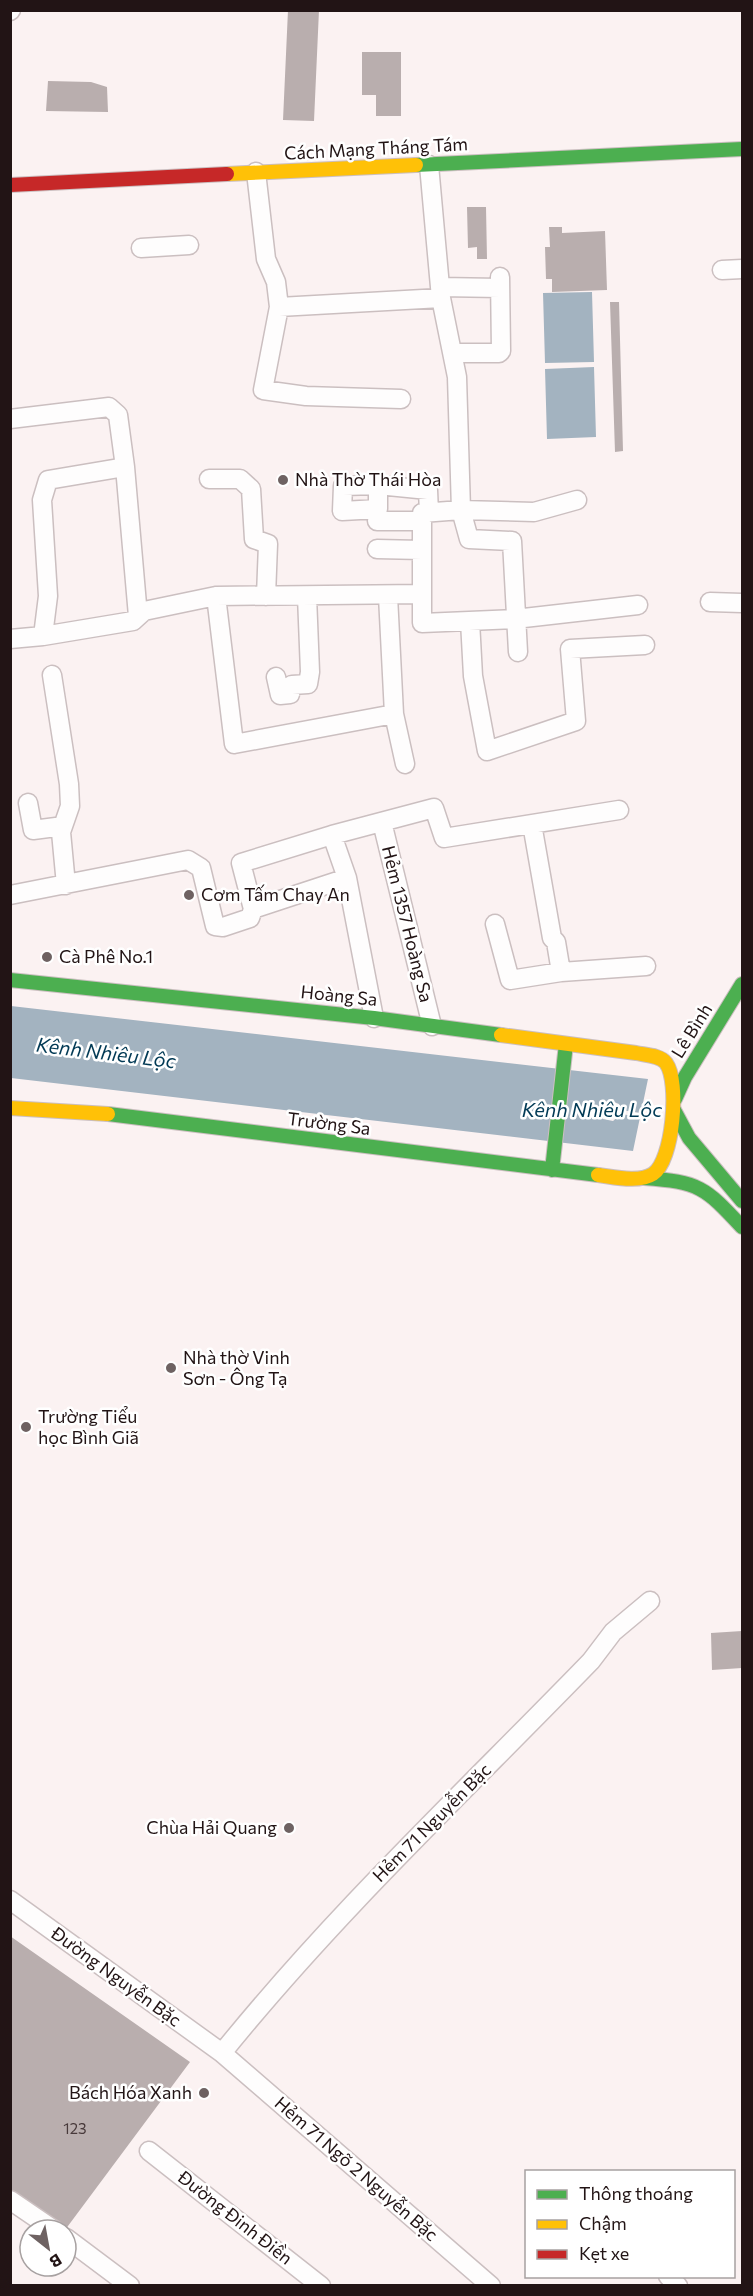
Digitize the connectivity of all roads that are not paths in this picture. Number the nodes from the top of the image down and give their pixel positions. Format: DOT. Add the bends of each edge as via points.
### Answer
graph roads {
  1 [pos="742,149"];
  2 [pos="429,165"];
  3 [pos="256,172"];
  4 [pos="10,185"];
  5 [pos="189,245"];
  6 [pos="141,248"];
  7 [pos="742,269"];
  8 [pos="722,270"];
  9 [pos="441,293"];
  10 [pos="279,307"];
  11 [pos="452,353"];
  12 [pos="400,399"];
  13 [pos="10,419"];
  14 [pos="125,467"];
  15 [pos="209,478"];
  16 [pos="378,485"];
  17 [pos="577,500"];
  18 [pos="461,510"];
  19 [pos="426,517"];
  20 [pos="377,521"];
  21 [pos="377,549"];
  22 [pos="422,550"];
  23 [pos="422,594"];
  24 [pos="216,596"];
  25 [pos="266,596"];
  26 [pos="307,596"];
  27 [pos="388,596"];
  28 [pos="710,602"];
  29 [pos="742,603"];
  30 [pos="638,605"];
  31 [pos="138,616"];
  32 [pos="515,619"];
  33 [pos="470,621"];
  34 [pos="43,636"];
  35 [pos="10,639"];
  36 [pos="645,645"];
  37 [pos="518,652"];
  38 [pos="52,675"];
  39 [pos="276,677"];
  40 [pos="394,714"];
  41 [pos="405,764"];
  42 [pos="28,802"];
  43 [pos="619,810"];
  44 [pos="382,822"];
  45 [pos="532,824"];
  46 [pos="60,832"];
  47 [pos="332,835"];
  48 [pos="347,878"];
  49 [pos="66,885"];
  50 [pos="10,895"];
  51 [pos="253,909"];
  52 [pos="495,924"];
  53 [pos="646,966"];
  54 [pos="561,972"];
  55 [pos="10,980"];
  56 [pos="742,984"];
  57 [pos="374,1018"];
  58 [pos="432,1026"];
  59 [pos="566,1044"];
  60 [pos="704,1045"];
  61 [pos="662,1059"];
  62 [pos="674,1104"];
  63 [pos="10,1108"];
  64 [pos="552,1170"];
  65 [pos="644,1178"];
  66 [pos="742,1201"];
  67 [pos="742,1227"];
  68 [pos="650,1601"];
  69 [pos="10,1900"];
  70 [pos="222,2053"];
  71 [pos="148,2151"];
  72 [pos="10,2200"];
  73 [pos="36,2218"];
  74 [pos="78,2247"];
  75 [pos="130,2286"];
  76 [pos="321,2286"];
  77 [pos="491,2286"];
  1 -- 2 [label="street, Cách Mạng Tháng Tám"];
  2 -- 3 [label="street, Cách Mạng Tháng Tám"];
  2 -- 9 [label="street"];
  3 -- 4 [label="street, Cách Mạng Tháng Tám"];
  3 -- 10 [label="street" via="266,259 276,282"];
  5 -- 6 [label="street"];
  7 -- 8 [label="street"];
  9 -- 10 [label="street"];
  9 -- 11 [label="street"];
  9 -- 11 [label="street" via="500,283 500,352"];
  10 -- 12 [label="street" via="263,390 306,396"];
  11 -- 18 [label="street" via="457,377"];
  13 -- 14 [label="street" via="109,407 118,415"];
  14 -- 31 [label="street"];
  14 -- 34 [label="street" via="48,480 42,500 48,596"];
  15 -- 25 [label="street" via="240,479 251,489 254,539 268,544"];
  16 -- 19 [label="street" via="428,490"];
  17 -- 18 [label="street" via="534,512"];
  18 -- 19 [label="street"];
  18 -- 32 [label="street" via="470,539 512,541"];
  19 -- 20 [label="street"];
  19 -- 22 [label="street"];
  21 -- 22 [label="street"];
  22 -- 23 [label="street"];
  23 -- 27 [label="street"];
  23 -- 33 [label="street" via="422,623"];
  24 -- 25 [label="street"];
  24 -- 31 [label="street" via="144,611"];
  24 -- 40 [label="street" via="234,744"];
  25 -- 26 [label="street"];
  26 -- 27 [label="street"];
  26 -- 39 [label="street" via="308,684 292,685 290,694 280,695"];
  27 -- 40 [label="street"];
  28 -- 29 [label="street"];
  30 -- 32 [label="street"];
  31 -- 34 [label="street" via="133,621"];
  32 -- 33 [label="street"];
  32 -- 37 [label="street"];
  33 -- 36 [label="street" via="473,676 487,751 576,721 570,649"];
  34 -- 35 [label="street"];
  38 -- 46 [label="street" via="70,806"];
  40 -- 41 [label="street"];
  42 -- 46 [label="street" via="33,830 56,827"];
  43 -- 45 [label="street"];
  44 -- 45 [label="street" via="434,808 444,838"];
  44 -- 47 [label="street"];
  44 -- 58 [label="street, Hẻm 1357 Hoàng Sa"];
  45 -- 54 [label="street"];
  46 -- 49 [label="street"];
  47 -- 48 [label="street"];
  47 -- 51 [label="street" via="241,864"];
  48 -- 51 [label="street"];
  48 -- 57 [label="street"];
  49 -- 50 [label="street"];
  49 -- 51 [label="street" via="188,860 201,868 215,926 250,918"];
  52 -- 54 [label="street" via="510,980"];
  53 -- 54 [label="street"];
  55 -- 57 [label="street, Hoàng Sa"];
  56 -- 60 [label="street, Lê Bình"];
  57 -- 58 [label="street, Hoàng Sa"];
  58 -- 59 [label="street, Hoàng Sa"];
  59 -- 61 [label="street, Hoàng Sa"];
  59 -- 64 [label="street"];
  60 -- 61 [label="street, Hoàng Sa" via="682,1057"];
  60 -- 62 [label="street, Lê Bình"];
  61 -- 62 [label="street" via="672,1071"];
  62 -- 65 [label="street" via="662,1163 654,1174"];
  62 -- 66 [label="street" via="689,1138"];
  63 -- 64 [label="street, Trường Sa" via="92,1112"];
  64 -- 65 [label="street, Trường Sa"];
  65 -- 67 [label="street, Trường Sa" via="698,1185 713,1195"];
  68 -- 70 [label="street, Hẻm 71 Nguyễn Bặc" via="613,1632 591,1661 354,1902"];
  69 -- 70 [label="street, Đường Nguyễn Bặc"];
  70 -- 77 [label="street, Hẻm 71 Ngõ 2 Nguyễn Bặc"];
  71 -- 76 [label="street, Đường Đinh Điền"];
  72 -- 73 [label="street"];
  74 -- 75 [label="street"];
}
